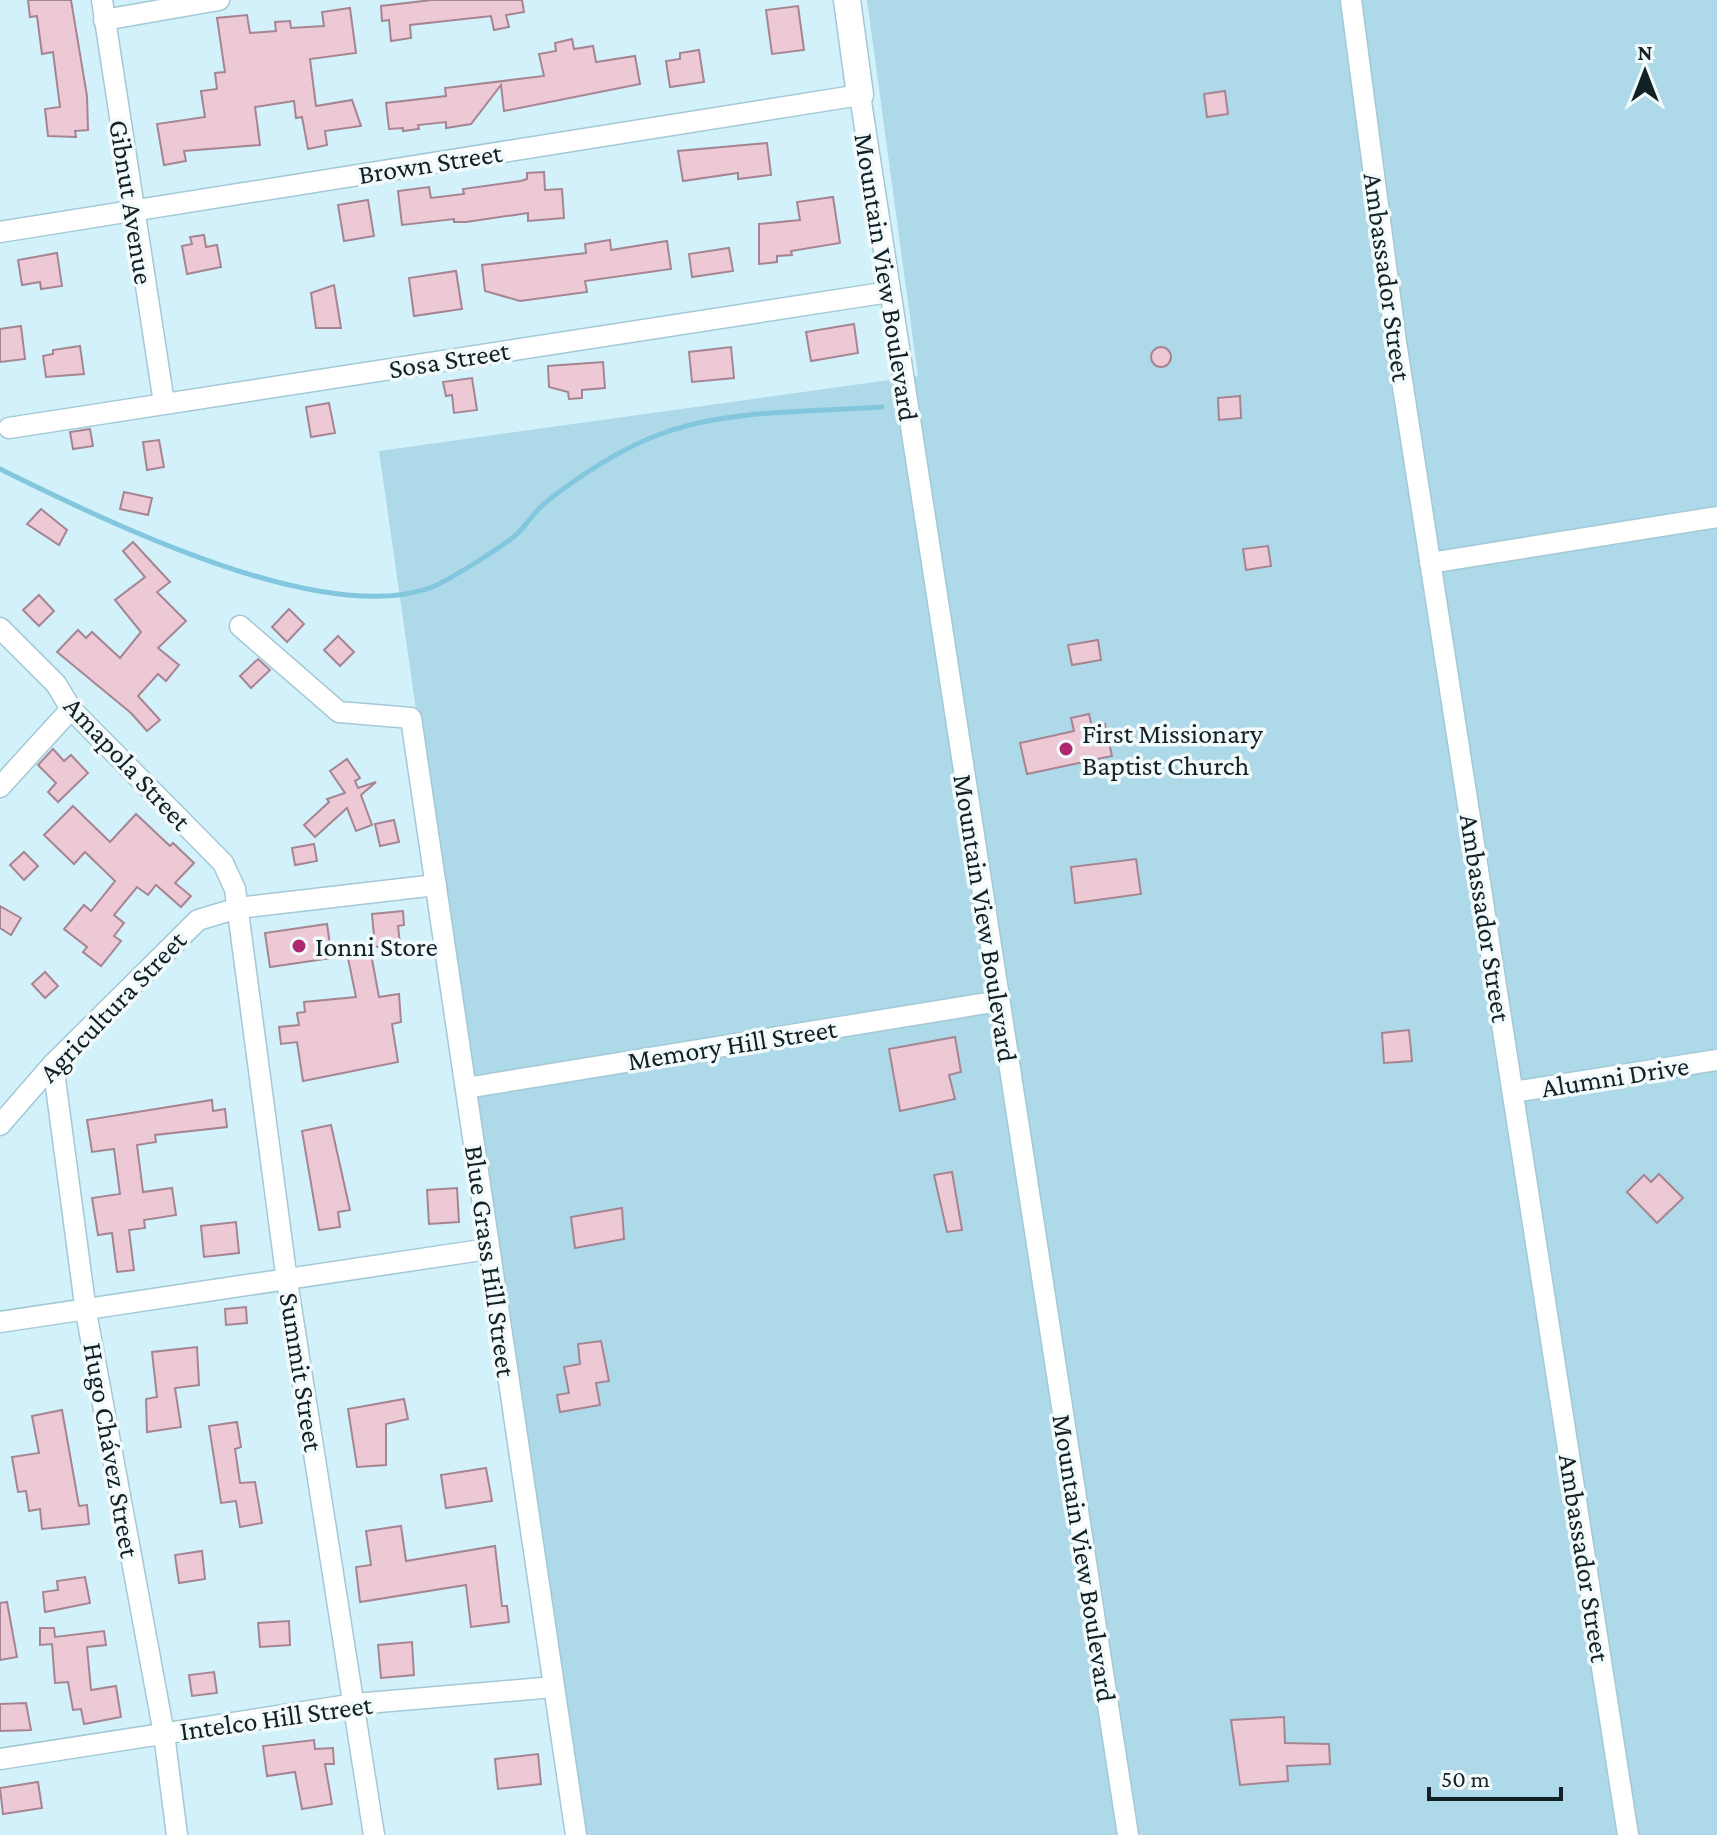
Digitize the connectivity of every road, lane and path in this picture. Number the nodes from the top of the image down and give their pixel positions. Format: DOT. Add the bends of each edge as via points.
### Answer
graph roads {
  1 [pos="219,0"];
  2 [pos="847,0"];
  3 [pos="1351,0"];
  4 [pos="103,10"];
  5 [pos="860,95"];
  6 [pos="132,210"];
  7 [pos="0,232"];
  8 [pos="889,292"];
  9 [pos="164,403"];
  10 [pos="9,428"];
  11 [pos="1717,517"];
  12 [pos="1430,563"];
  13 [pos="240,626"];
  14 [pos="0,628"];
  15 [pos="71,709"];
  16 [pos="0,787"];
  17 [pos="436,885"];
  18 [pos="238,908"];
  19 [pos="999,1001"];
  20 [pos="1717,1060"];
  21 [pos="53,1064"];
  22 [pos="466,1088"];
  23 [pos="1513,1092"];
  24 [pos="0,1125"];
  25 [pos="488,1249"];
  26 [pos="287,1281"];
  27 [pos="86,1312"];
  28 [pos="0,1322"];
  29 [pos="554,1687"];
  30 [pos="355,1704"];
  31 [pos="164,1734"];
  32 [pos="0,1759"];
  33 [pos="177,1835"];
  34 [pos="374,1835"];
  35 [pos="576,1835"];
  36 [pos="1128,1835"];
  37 [pos="1628,1835"];
  1 -- 4 [label="street"];
  2 -- 5 [label="street, Mountain View Boulevard"];
  3 -- 12 [label="street, Ambassador Street"];
  4 -- 6 [label="street, Gibnut Avenue"];
  5 -- 6 [label="street, Brown Street"];
  5 -- 8 [label="street, Mountain View Boulevard"];
  6 -- 7 [label="street, Brown Street"];
  6 -- 9 [label="street, Gibnut Avenue"];
  8 -- 9 [label="street, Sosa Street"];
  8 -- 19 [label="street, Mountain View Boulevard"];
  9 -- 10 [label="street, Sosa Street"];
  11 -- 12 [label="street"];
  12 -- 23 [label="street, Ambassador Street"];
  13 -- 17 [label="street, Blue Grass Hill Street" via="339,712 411,718"];
  14 -- 15 [label="street, Amapola Street" via="56,684"];
  15 -- 16 [label="street"];
  15 -- 18 [label="street, Amapola Street" via="223,863"];
  17 -- 18 [label="street"];
  17 -- 22 [label="street, Blue Grass Hill Street"];
  18 -- 21 [label="street, Agricultura Street" via="211,914 186,929"];
  18 -- 26 [label="street, Summit Street"];
  19 -- 22 [label="street, Memory Hill Street"];
  19 -- 36 [label="street, Mountain View Boulevard"];
  20 -- 23 [label="street, Alumni Drive"];
  21 -- 24 [label="street, Agricultura Street"];
  21 -- 27 [label="street, Hugo Chávez Street"];
  22 -- 25 [label="street, Blue Grass Hill Street"];
  23 -- 37 [label="street, Ambassador Street"];
  25 -- 26 [label="street"];
  25 -- 29 [label="street, Blue Grass Hill Street"];
  26 -- 27 [label="street"];
  26 -- 30 [label="street, Summit Street"];
  27 -- 28 [label="street"];
  27 -- 31 [label="street, Hugo Chávez Street"];
  29 -- 30 [label="street, Intelco Hill Street"];
  29 -- 35 [label="street, Blue Grass Hill Street"];
  30 -- 31 [label="street, Intelco Hill Street"];
  30 -- 34 [label="street, Summit Street"];
  31 -- 32 [label="street, Intelco Hill Street"];
  31 -- 33 [label="street, Hugo Chávez Street"];
}
